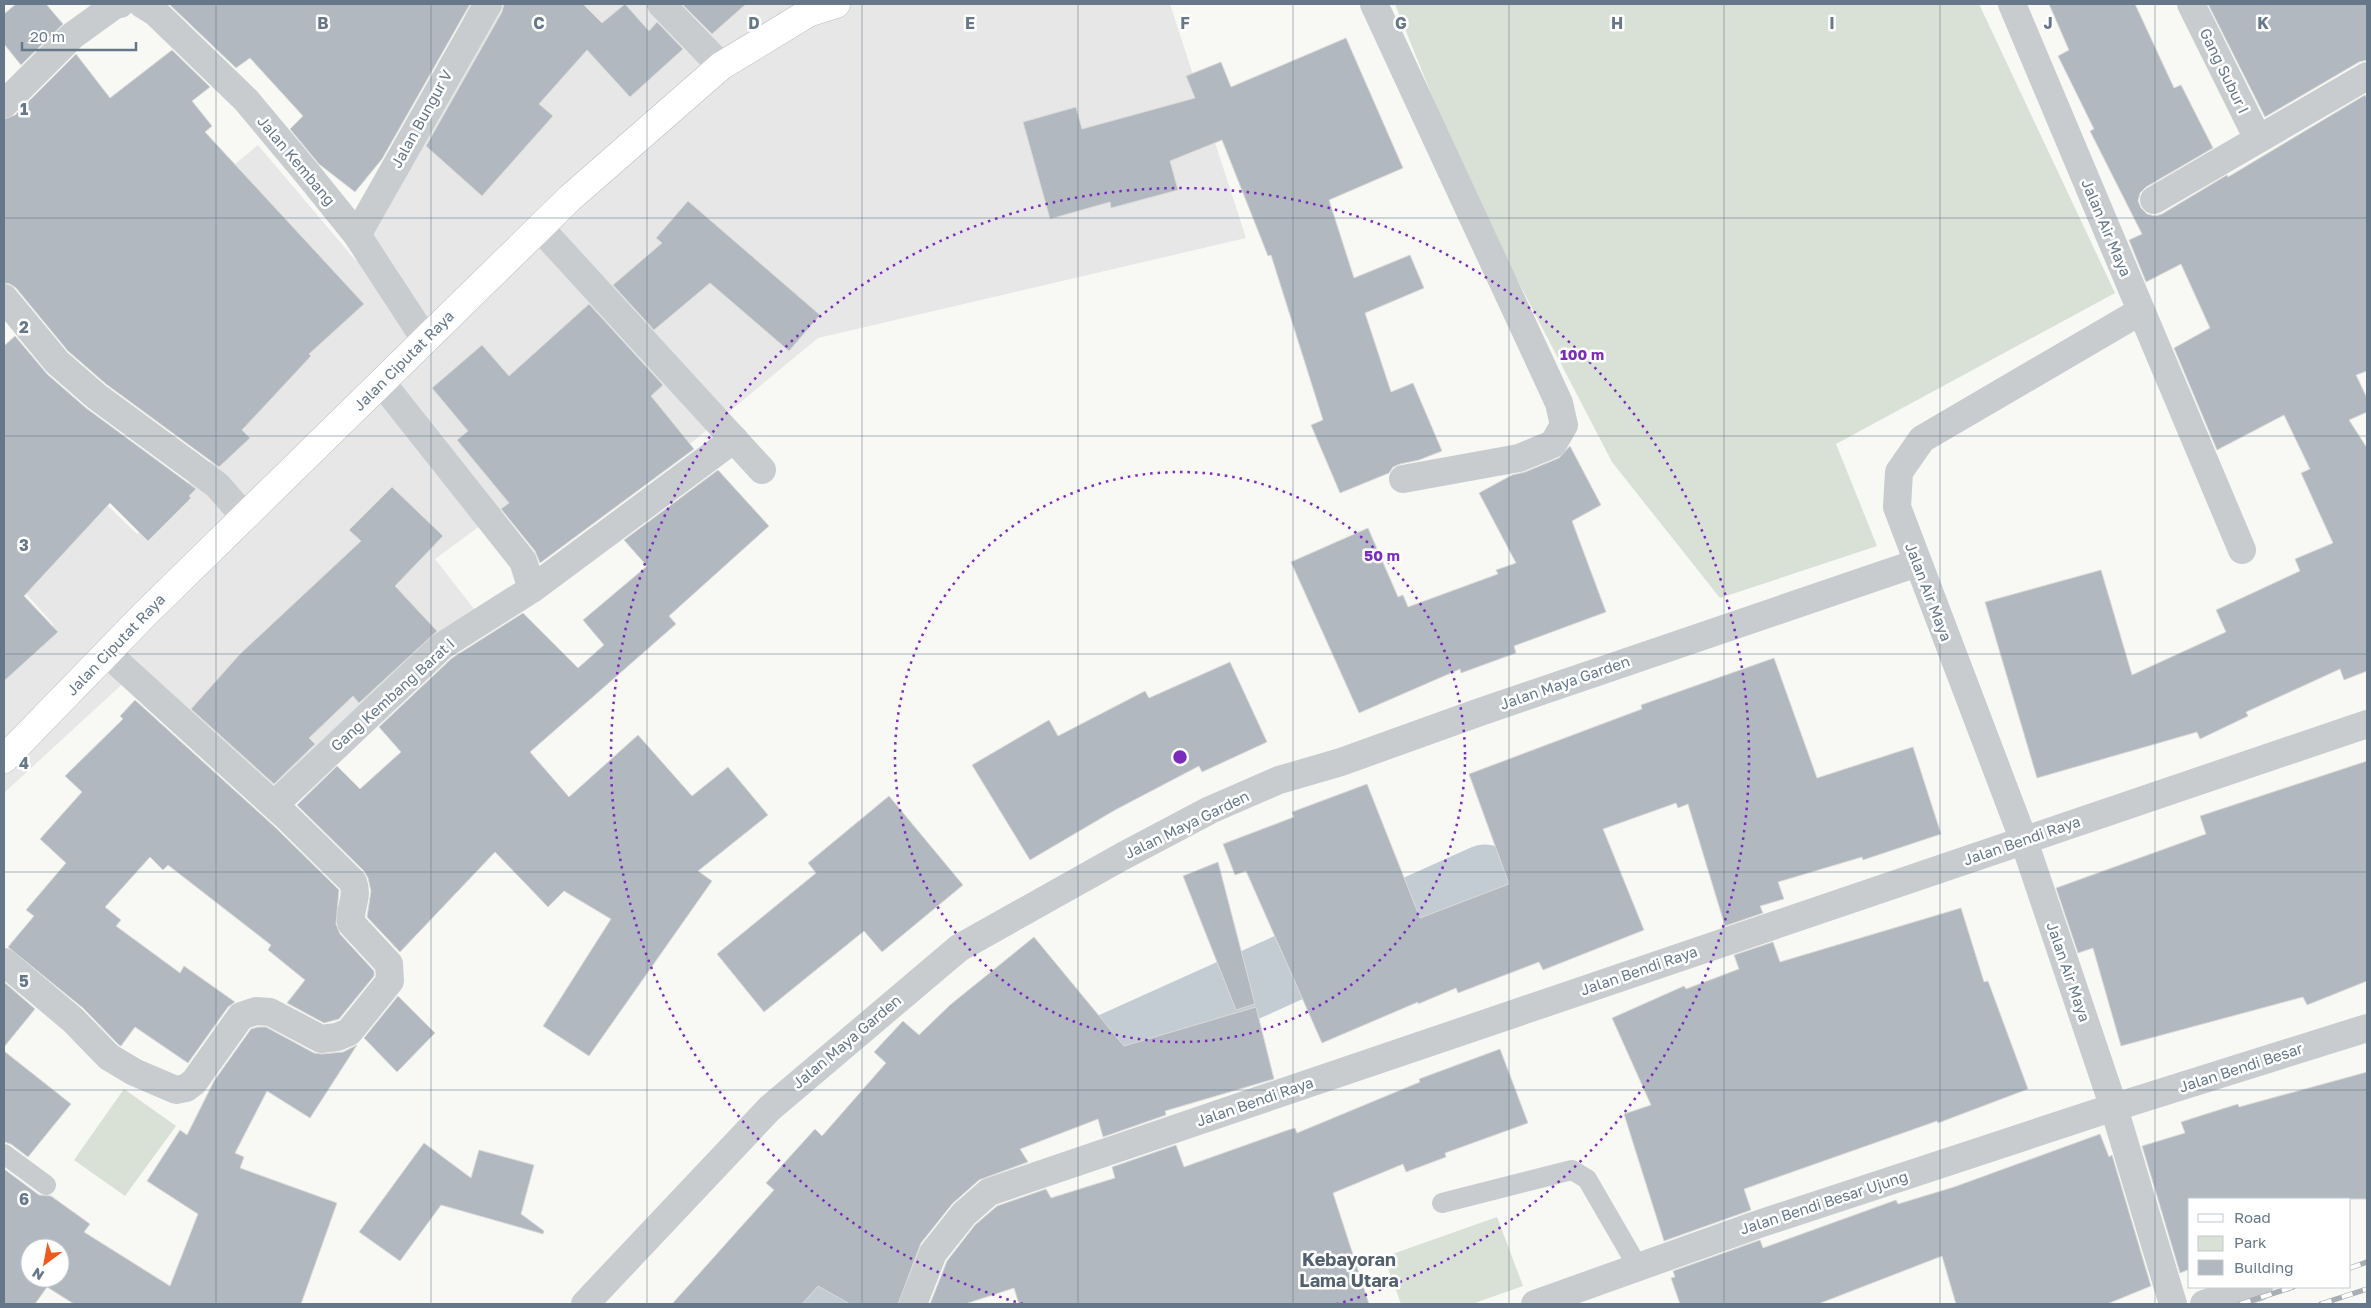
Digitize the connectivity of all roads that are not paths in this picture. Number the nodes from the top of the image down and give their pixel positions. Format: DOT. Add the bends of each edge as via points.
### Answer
graph roads {
  1 [pos="120,4"];
  2 [pos="142,4"];
  3 [pos="661,4"];
  4 [pos="836,4"];
  5 [pos="1374,4"];
  6 [pos="2012,4"];
  7 [pos="2191,4"];
  8 [pos="480,7"];
  9 [pos="721,66"];
  10 [pos="2367,76"];
  11 [pos="4,104"];
  12 [pos="2258,139"];
  13 [pos="2154,200"];
  14 [pos="540,228"];
  15 [pos="357,235"];
  16 [pos="4,298"];
  17 [pos="2141,311"];
  18 [pos="425,340"];
  19 [pos="382,383"];
  20 [pos="734,439"];
  21 [pos="762,470"];
  22 [pos="1403,479"];
  23 [pos="245,517"];
  24 [pos="2242,550"];
  25 [pos="1917,563"];
  26 [pos="532,589"];
  27 [pos="108,654"];
  28 [pos="2367,724"];
  29 [pos="4,759"];
  30 [pos="274,806"];
  31 [pos="2024,842"];
  32 [pos="4,962"];
  33 [pos="2367,1028"];
  34 [pos="2114,1108"];
  35 [pos="4,1154"];
  36 [pos="46,1185"];
  37 [pos="1442,1203"];
  38 [pos="1638,1267"];
  39 [pos="2256,1288"];
  40 [pos="585,1304"];
  41 [pos="913,1304"];
  42 [pos="1535,1304"];
  43 [pos="2173,1304"];
  44 [pos="2204,1304"];
  1 -- 11 [label="street" via="72,36"];
  2 -- 15 [label="street, Jalan Kembang" via="155,12 246,100"];
  3 -- 9 [label="street"];
  4 -- 9 [label="main road, Jalan Ciputat Raya" via="808,13"];
  5 -- 22 [label="street" via="1559,403 1564,425 1553,444 1519,458"];
  6 -- 17 [label="street, Jalan Air Maya"];
  7 -- 12 [label="street, Gang Subur I"];
  8 -- 15 [label="street, Jalan Bungur V"];
  9 -- 14 [label="main road, Jalan Ciputat Raya"];
  10 -- 12 [label="street"];
  12 -- 13 [label="street"];
  14 -- 18 [label="main road, Jalan Ciputat Raya"];
  14 -- 20 [label="street"];
  15 -- 18 [label="street, Jalan Kembang"];
  16 -- 23 [label="street" via="58,362 96,396 217,484"];
  17 -- 24 [label="street"];
  17 -- 25 [label="street, Jalan Air Maya" via="1922,439 1898,472 1897,507"];
  18 -- 19 [label="main road, Jalan Ciputat Raya"];
  19 -- 23 [label="main road, Jalan Ciputat Raya"];
  19 -- 26 [label="street" via="523,561"];
  20 -- 21 [label="street"];
  20 -- 26 [label="street, Gang Kembang Barat I"];
  23 -- 27 [label="main road, Jalan Ciputat Raya"];
  25 -- 31 [label="street, Jalan Air Maya"];
  25 -- 40 [label="street, Jalan Maya Garden" via="1489,708 1342,762 1279,780 1210,810 1114,861 959,948 770,1108"];
  26 -- 30 [label="street, Gang Kembang Barat I" via="442,646"];
  27 -- 29 [label="main road, Jalan Ciputat Raya"];
  27 -- 30 [label="street"];
  28 -- 31 [label="street, Jalan Bendi Raya"];
  30 -- 32 [label="street" via="353,882 357,892 351,923 389,964 390,981 350,1032 321,1039 270,1012 256,1011 241,1016 194,1082 176,1090 109,1057 73,1020"];
  31 -- 34 [label="street, Jalan Air Maya"];
  31 -- 41 [label="street, Jalan Bendi Raya" via="989,1192 964,1214 933,1253"];
  33 -- 34 [label="street, Jalan Bendi Besar"];
  34 -- 38 [label="street, Jalan Bendi Besar Ujung" via="1756,1224"];
  34 -- 43 [label="street, Jalan Air Maya"];
  35 -- 36 [label="lane"];
  37 -- 38 [label="lane" via="1572,1170 1587,1179"];
  38 -- 42 [label="street, Jalan Bendi Besar Ujung"];
  39 -- 44 [label="street"];
}
